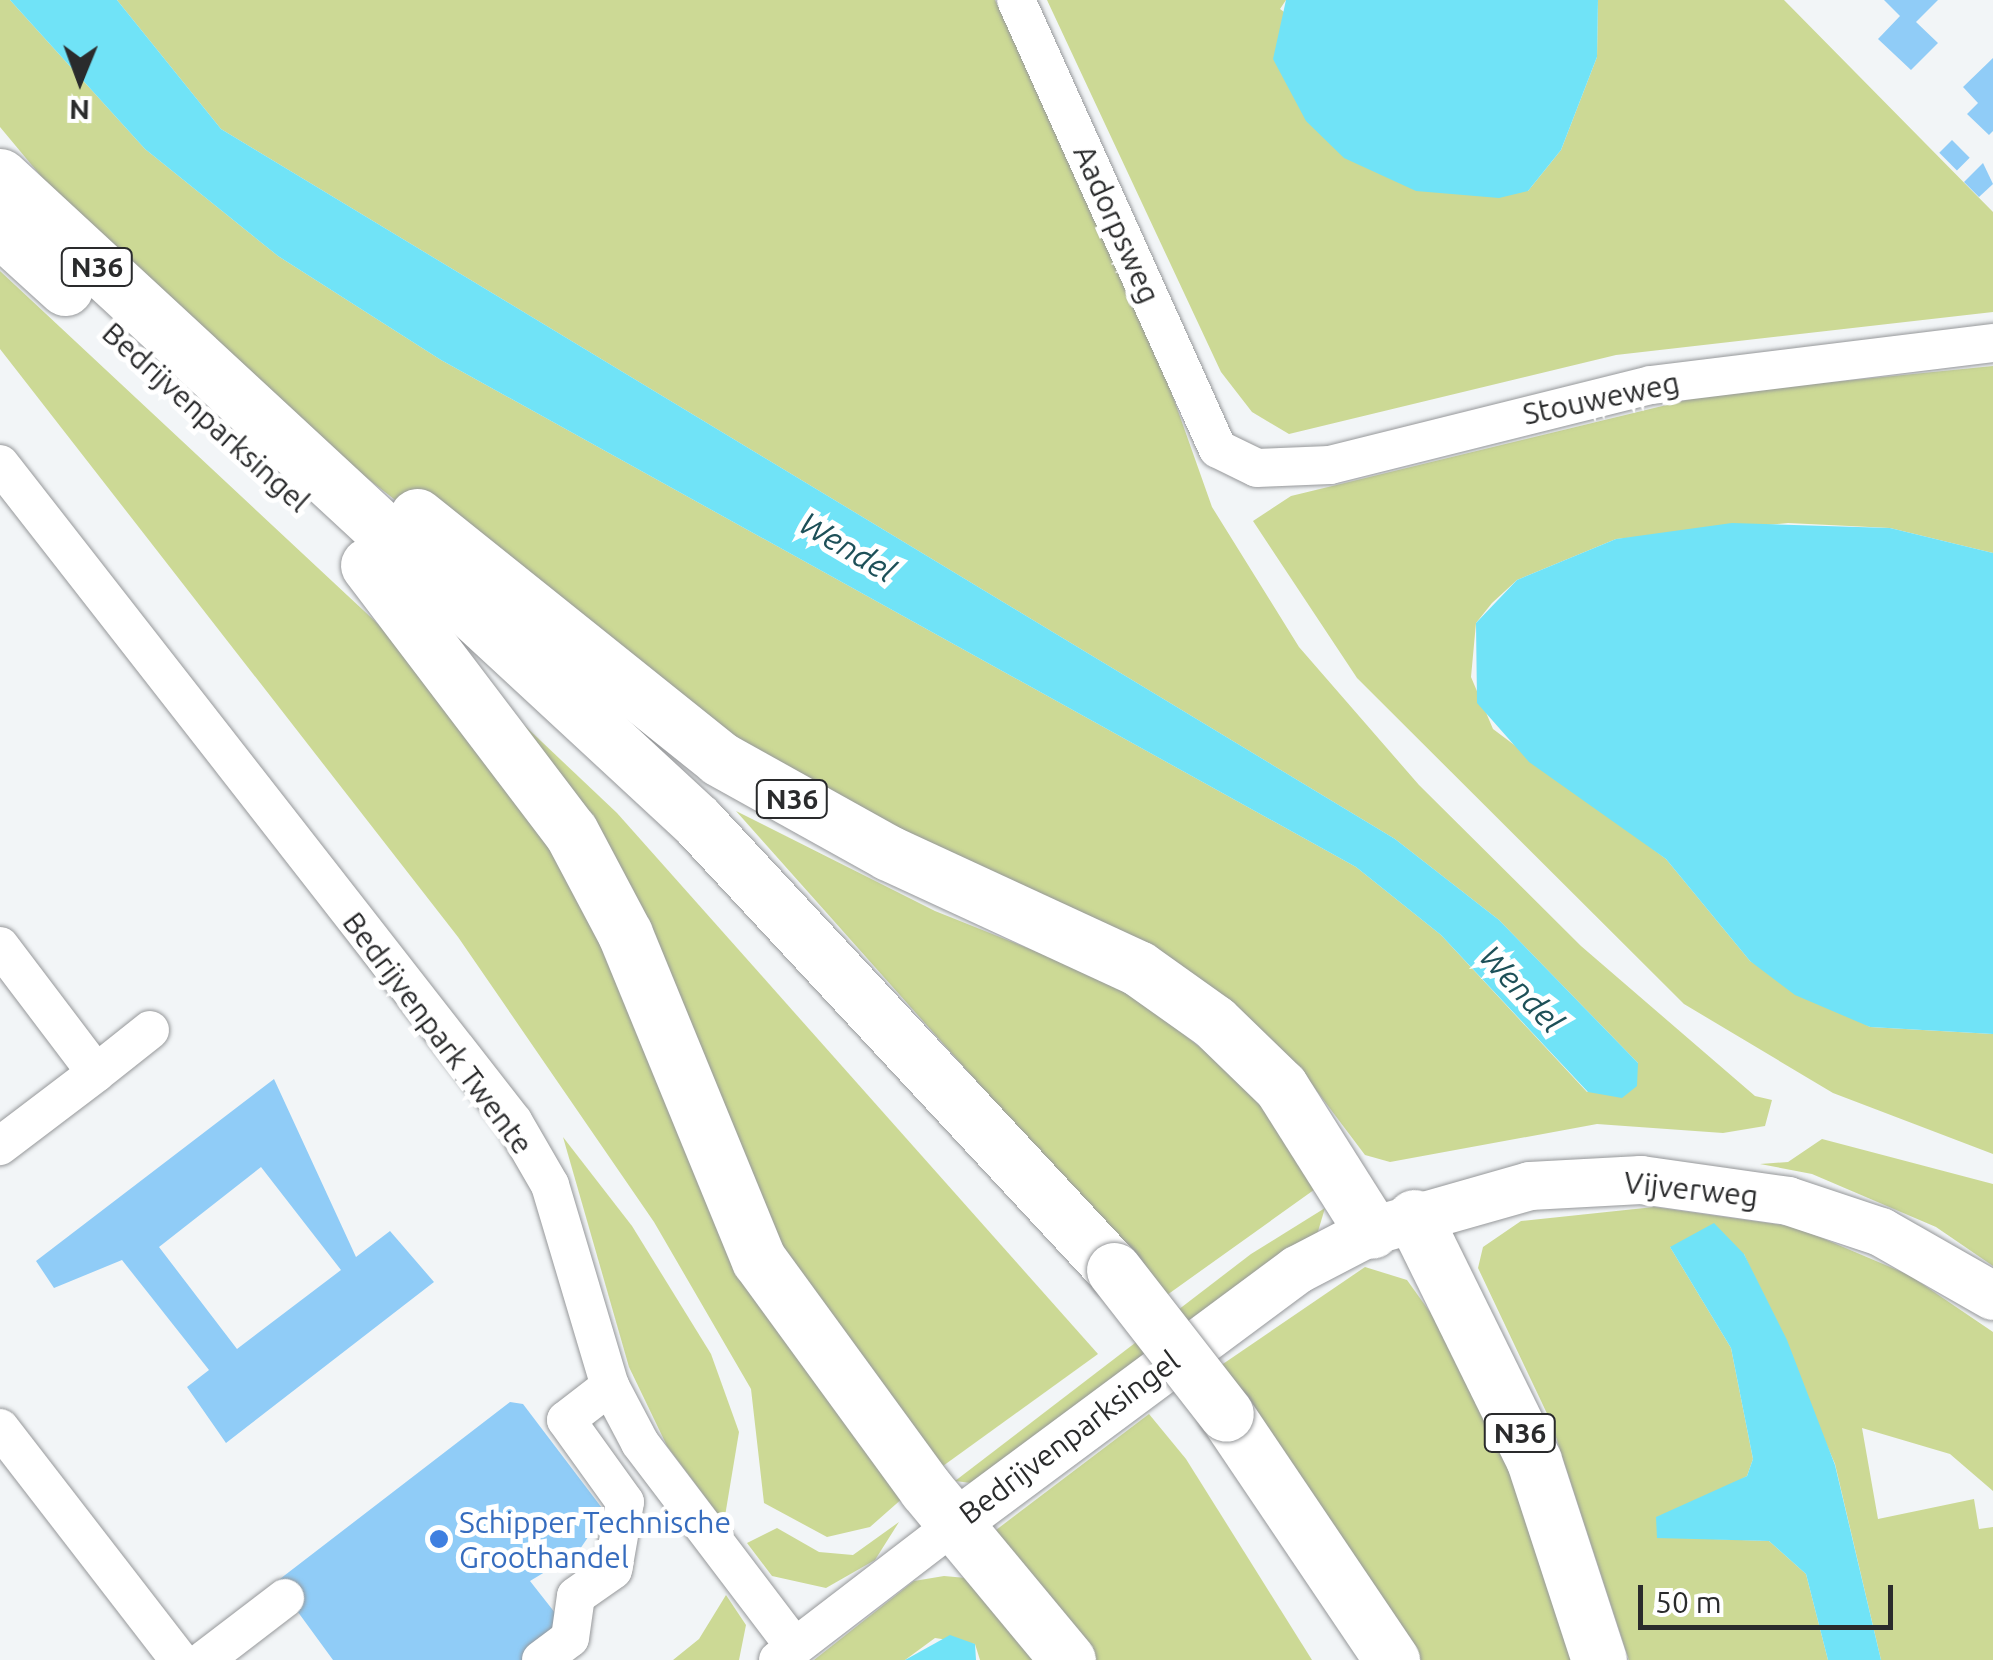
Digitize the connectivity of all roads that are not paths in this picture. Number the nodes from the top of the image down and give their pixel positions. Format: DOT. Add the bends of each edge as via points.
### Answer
graph roads {
  1 [pos="1016,0"];
  2 [pos="0,176"];
  3 [pos="0,229"];
  4 [pos="1993,342"];
  5 [pos="194,358"];
  6 [pos="1218,449"];
  7 [pos="0,464"];
  8 [pos="368,565"];
  9 [pos="0,946"];
  10 [pos="150,1030"];
  11 [pos="96,1073"];
  12 [pos="0,1146"];
  13 [pos="1393,1224"];
  14 [pos="1099,1282"];
  15 [pos="1993,1296"];
  16 [pos="610,1386"];
  17 [pos="1211,1425"];
  18 [pos="0,1428"];
  19 [pos="955,1524"];
  20 [pos="161,1654"];
  21 [pos="786,1654"];
  22 [pos="204,1660"];
  23 [pos="239,1660"];
  24 [pos="541,1660"];
  25 [pos="1068,1660"];
  26 [pos="1352,1660"];
  27 [pos="1392,1660"];
  28 [pos="1599,1660"];
  1 -- 6 [label="street, Aadorpsweg"];
  2 -- 5 [label="highway, Bedrijvenparksingel / N36"];
  3 -- 8 [label="highway, Bedrijvenparksingel / N36"];
  4 -- 6 [label="street, Stouweweg" via="1652,385 1295,472 1257,468"];
  5 -- 13 [label="highway, N36" via="369,476 720,760 889,854 1138,968 1214,1022 1281,1086"];
  5 -- 14 [label="highway, N36" via="763,887"];
  7 -- 16 [label="street, Bedrijvenpark Twente" via="513,1121 550,1185"];
  8 -- 14 [label="highway, N36" via="771,949"];
  8 -- 19 [label="highway, N36" via="571,832 625,934 760,1260"];
  9 -- 11 [label="street"];
  10 -- 11 [label="street"];
  11 -- 12 [label="street"];
  13 -- 15 [label="main road, Vijverweg" via="1577,1180 1688,1184 1834,1214"];
  13 -- 19 [label="main road, Bedrijvenparksingel" via="1262,1291"];
  13 -- 28 [label="highway, N36" via="1546,1490"];
  14 -- 17 [label="highway, N36, bridge"];
  16 -- 21 [label="street, Bedrijvenpark Twente" via="671,1488"];
  16 -- 24 [label="street" via="566,1420 625,1502 614,1570 576,1596 570,1638"];
  17 -- 26 [label="highway, N36"];
  17 -- 27 [label="highway, N36"];
  18 -- 20 [label="street"];
  19 -- 21 [label="street, Bedrijvenparksingel"];
  19 -- 25 [label="highway, N36"];
  22 -- 23 [label="street" via="291,1607"];
}
